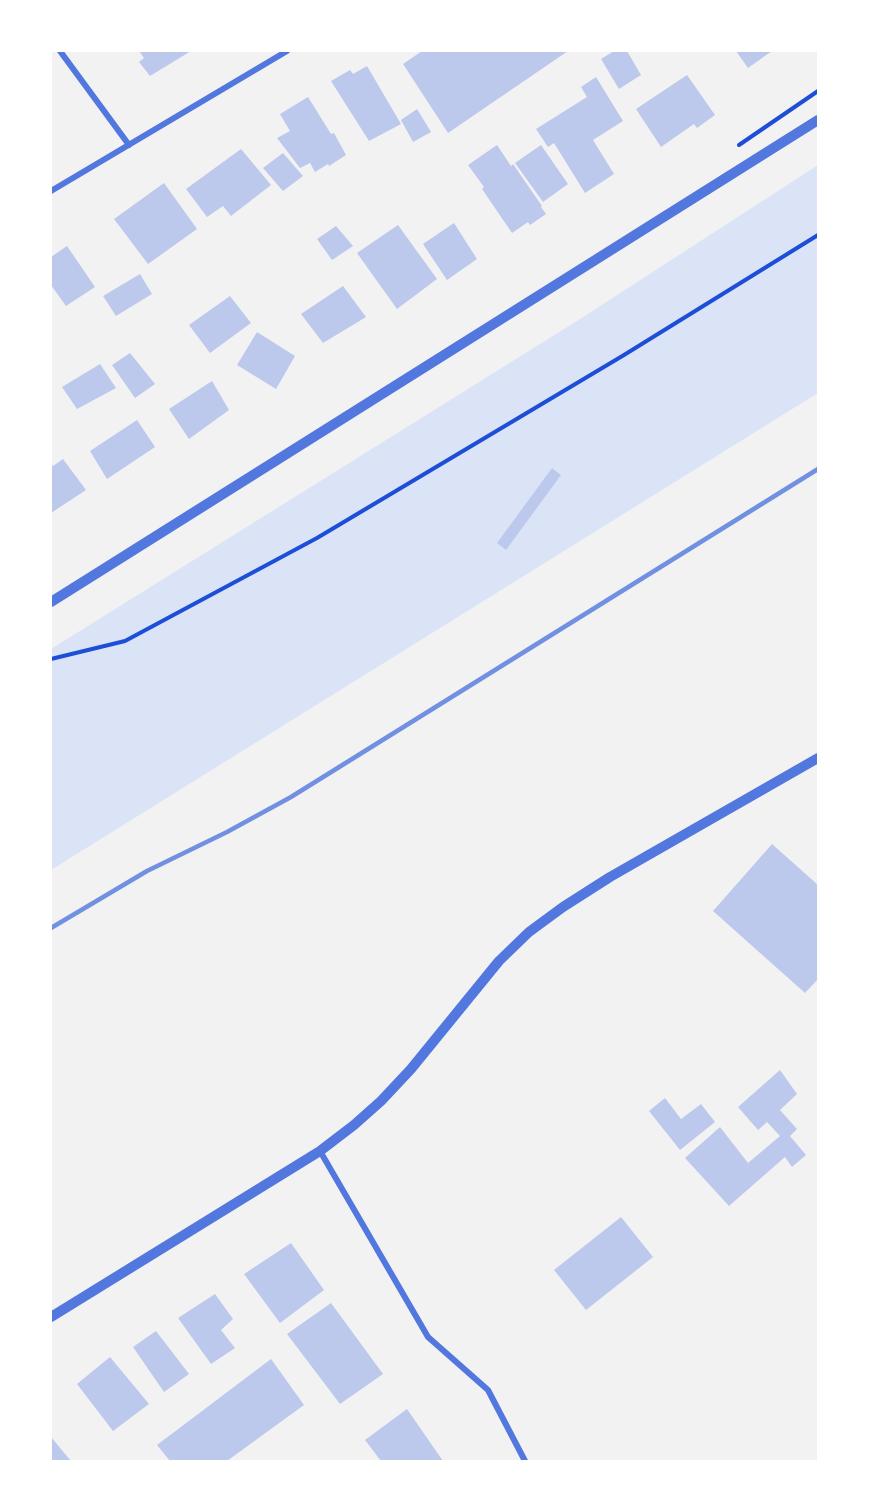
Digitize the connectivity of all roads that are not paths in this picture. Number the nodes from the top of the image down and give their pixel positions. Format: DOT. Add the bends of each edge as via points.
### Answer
graph roads {
  1 [pos="60,51"];
  2 [pos="287,51"];
  3 [pos="818,120"];
  4 [pos="129,145"];
  5 [pos="51,191"];
  6 [pos="51,602"];
  7 [pos="818,758"];
  8 [pos="320,1151"];
  9 [pos="51,1317"];
  10 [pos="525,1461"];
  1 -- 4 [label="street"];
  2 -- 4 [label="street"];
  3 -- 6 [label="street"];
  4 -- 5 [label="street"];
  7 -- 8 [label="street" via="610,877 529,932 499,961 381,1101"];
  8 -- 9 [label="street"];
  8 -- 10 [label="street" via="428,1337 488,1390"];
}
